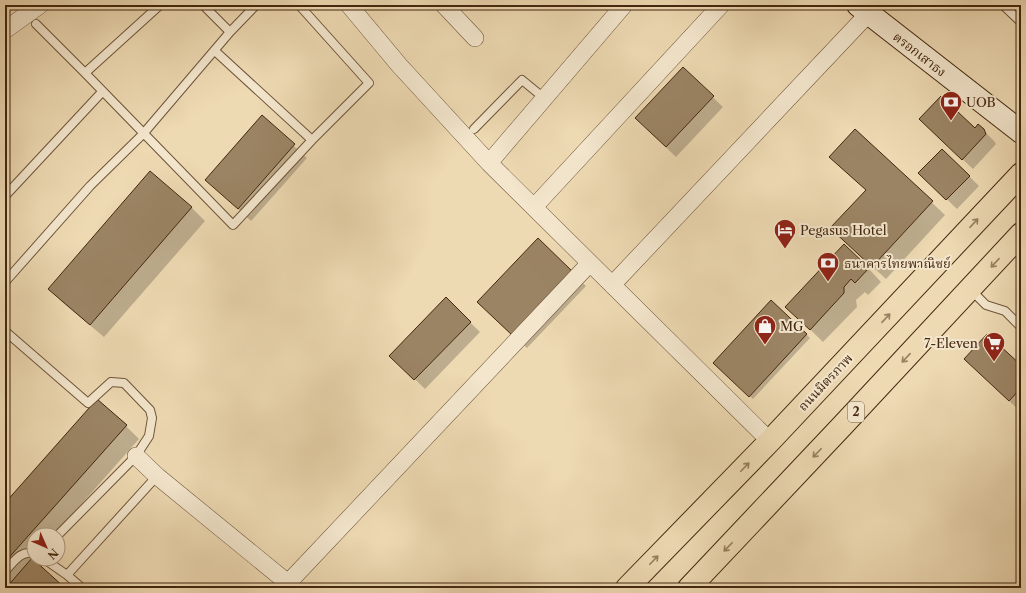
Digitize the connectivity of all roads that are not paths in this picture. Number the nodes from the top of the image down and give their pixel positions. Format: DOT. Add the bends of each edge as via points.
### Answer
graph roads {
  1 [pos="40,5"];
  2 [pos="160,5"];
  3 [pos="203,5"];
  4 [pos="256,5"];
  5 [pos="299,5"];
  6 [pos="349,5"];
  7 [pos="444,5"];
  8 [pos="624,5"];
  9 [pos="721,5"];
  10 [pos="1003,5"];
  11 [pos="863,9"];
  12 [pos="1021,22"];
  13 [pos="36,24"];
  14 [pos="5,30"];
  15 [pos="230,32"];
  16 [pos="475,38"];
  17 [pos="215,51"];
  18 [pos="85,73"];
  19 [pos="102,92"];
  20 [pos="544,98"];
  21 [pos="474,129"];
  22 [pos="1021,132"];
  23 [pos="143,134"];
  24 [pos="312,140"];
  25 [pos="489,163"];
  26 [pos="1021,174"];
  27 [pos="5,196"];
  28 [pos="534,207"];
  29 [pos="1021,234"];
  30 [pos="590,263"];
  31 [pos="5,282"];
  32 [pos="612,285"];
  33 [pos="970,289"];
  34 [pos="1020,324"];
  35 [pos="5,331"];
  36 [pos="770,440"];
  37 [pos="136,456"];
  38 [pos="157,476"];
  39 [pos="66,528"];
  40 [pos="26,552"];
  41 [pos="56,567"];
  42 [pos="5,571"];
  43 [pos="67,575"];
  44 [pos="289,586"];
  45 [pos="82,588"];
  46 [pos="627,588"];
  47 [pos="689,588"];
  1 -- 14 [label="street"];
  2 -- 18 [label="lane"];
  3 -- 15 [label="lane"];
  4 -- 15 [label="lane"];
  5 -- 24 [label="lane" via="369,83"];
  6 -- 25 [label="street" via="399,65"];
  7 -- 16 [label="street"];
  8 -- 20 [label="street"];
  9 -- 28 [label="street"];
  10 -- 12 [label="lane"];
  11 -- 22 [label="street, ตรอกเสาธง"];
  11 -- 32 [label="street"];
  13 -- 18 [label="lane"];
  15 -- 17 [label="lane"];
  17 -- 23 [label="lane"];
  17 -- 24 [label="lane"];
  18 -- 19 [label="lane"];
  19 -- 23 [label="lane"];
  19 -- 27 [label="lane"];
  20 -- 21 [label="lane" via="522,80"];
  20 -- 25 [label="street"];
  23 -- 24 [label="lane" via="232,225"];
  23 -- 31 [label="lane" via="90,186"];
  25 -- 28 [label="street"];
  36 -- 26 [label="highway, ถนนมิตรภาพ, one-way"];
  28 -- 30 [label="street"];
  29 -- 33 [label="highway, 2, one-way"];
  30 -- 32 [label="street"];
  30 -- 44 [label="street"];
  32 -- 36 [label="street"];
  33 -- 34 [label="lane" via="986,305 1005,311"];
  33 -- 47 [label="highway, 2, one-way"];
  35 -- 37 [label="lane" via="88,402 111,382 124,383 150,410 152,418 149,436"];
  46 -- 36 [label="highway, ถนนมิตรภาพ, one-way"];
  37 -- 38 [label="street"];
  37 -- 39 [label="lane"];
  38 -- 43 [label="lane"];
  38 -- 44 [label="street"];
  40 -- 42 [label="lane"];
  41 -- 43 [label="lane"];
  43 -- 45 [label="lane"];
}
